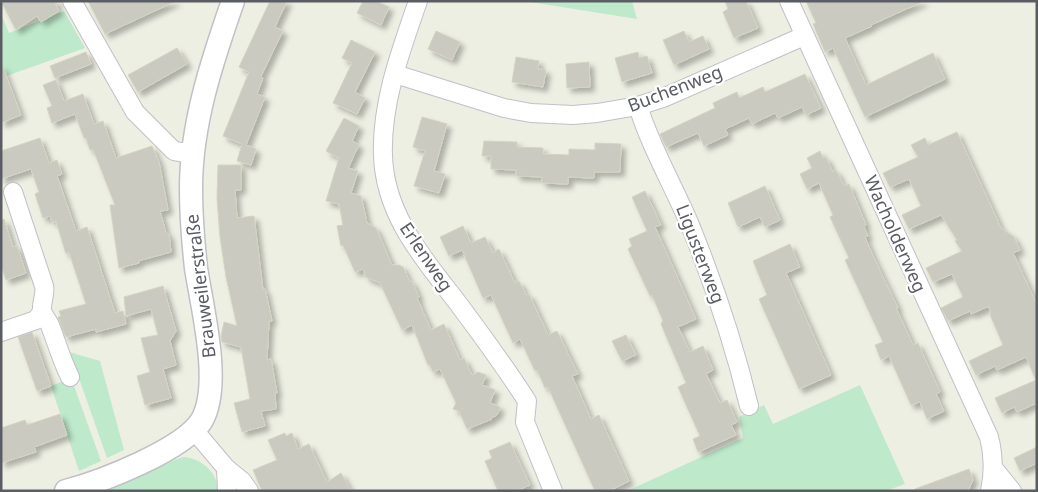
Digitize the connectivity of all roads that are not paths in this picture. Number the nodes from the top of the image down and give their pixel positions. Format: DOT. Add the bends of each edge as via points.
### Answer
graph roads {
  1 [pos="72,1"];
  2 [pos="233,1"];
  3 [pos="418,1"];
  4 [pos="789,1"];
  5 [pos="804,36"];
  6 [pos="395,74"];
  7 [pos="638,106"];
  8 [pos="193,154"];
  9 [pos="13,192"];
  10 [pos="42,312"];
  11 [pos="1,332"];
  12 [pos="70,376"];
  13 [pos="749,406"];
  14 [pos="194,430"];
  15 [pos="226,468"];
  16 [pos="994,469"];
  17 [pos="66,491"];
  18 [pos="227,491"];
  19 [pos="250,491"];
  20 [pos="554,491"];
  21 [pos="990,491"];
  22 [pos="1012,491"];
  1 -- 8 [label="street" via="135,112 174,151"];
  2 -- 8 [label="street, Brauweilerstraße" via="206,87"];
  3 -- 6 [label="street, Erlenweg"];
  4 -- 5 [label="street, Wacholderweg"];
  5 -- 7 [label="street, Buchenweg"];
  5 -- 16 [label="street, Wacholderweg" via="989,437"];
  6 -- 7 [label="street, Buchenweg" via="504,108 531,113 581,114"];
  6 -- 20 [label="street, Erlenweg" via="383,142 384,170 392,201 414,246 527,401 525,422"];
  7 -- 13 [label="street, Ligusterweg" via="646,133 710,276 736,352"];
  8 -- 14 [label="street, Brauweilerstraße" via="193,242 209,352 210,386 207,409"];
  9 -- 10 [label="street" via="44,286"];
  10 -- 11 [label="street" via="36,320"];
  10 -- 12 [label="street"];
  14 -- 15 [label="street"];
  14 -- 17 [label="street, Brauweilerstraße" via="161,452 110,476"];
  15 -- 18 [label="street"];
  15 -- 19 [label="street"];
  16 -- 21 [label="street"];
  16 -- 22 [label="street"];
}
